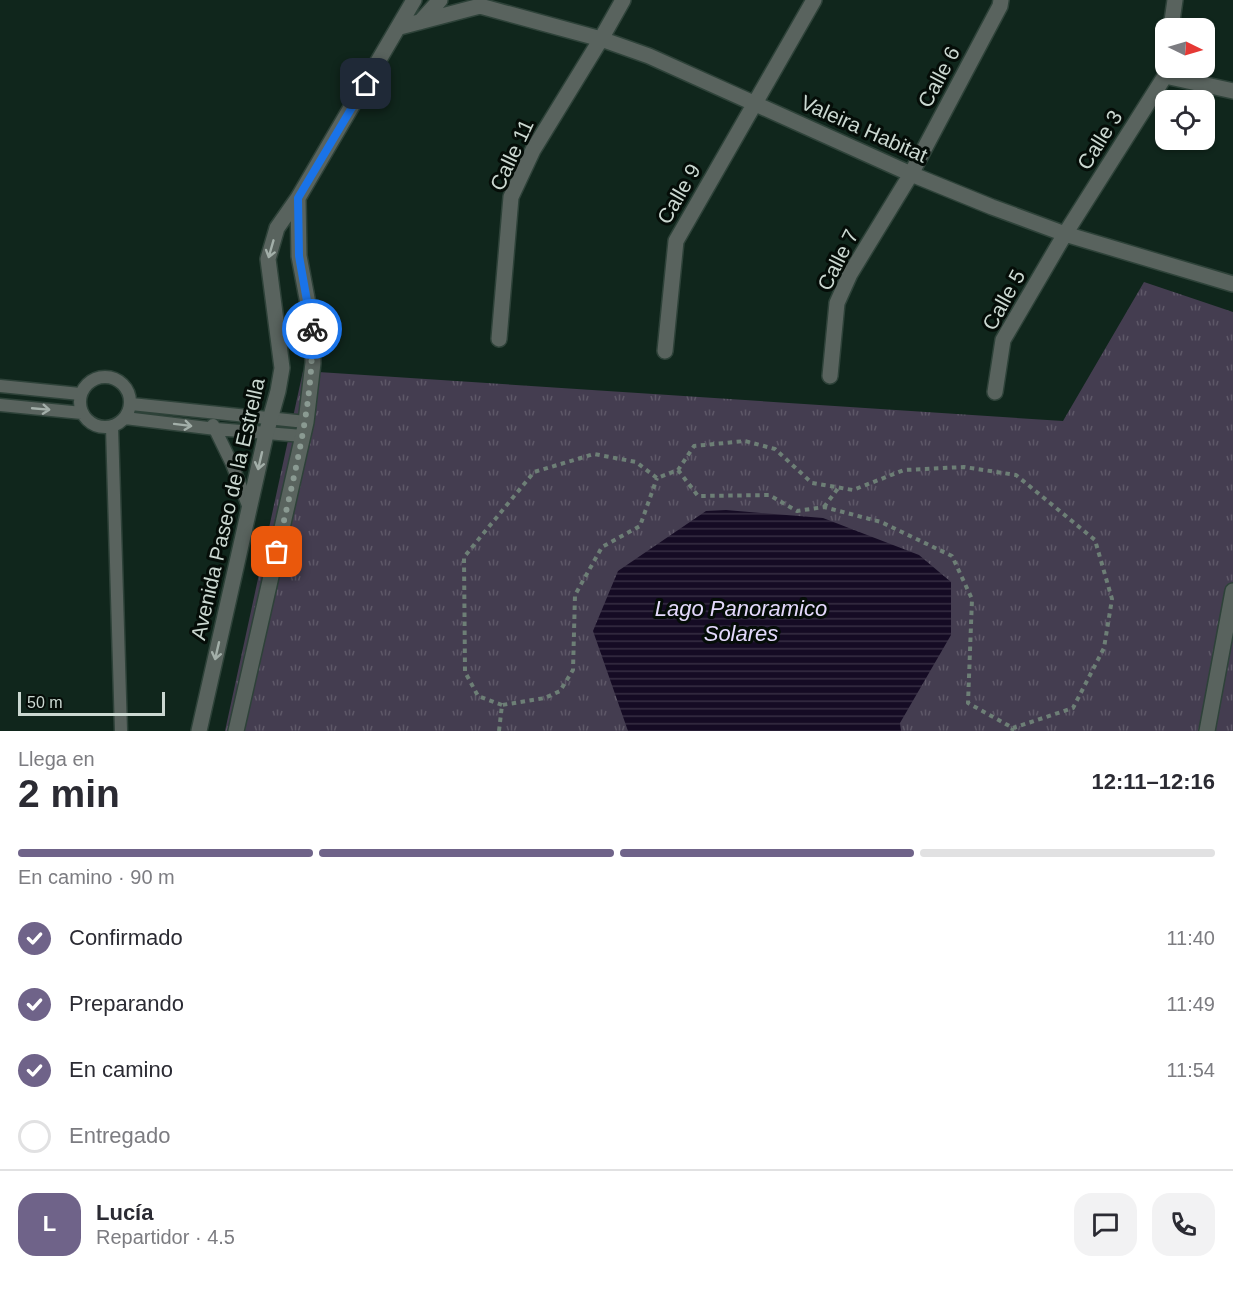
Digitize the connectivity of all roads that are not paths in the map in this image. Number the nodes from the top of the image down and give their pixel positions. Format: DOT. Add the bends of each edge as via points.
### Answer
graph roads {
  1 [pos="414,0"];
  2 [pos="440,0"];
  3 [pos="623,0"];
  4 [pos="814,0"];
  5 [pos="1001,0"];
  6 [pos="1175,0"];
  7 [pos="479,3"];
  8 [pos="1172,18"];
  9 [pos="420,22"];
  10 [pos="400,27"];
  11 [pos="601,39"];
  12 [pos="1162,78"];
  13 [pos="1187,78"];
  14 [pos="1233,91"];
  15 [pos="756,103"];
  16 [pos="911,174"];
  17 [pos="298,198"];
  18 [pos="1065,234"];
  19 [pos="1233,284"];
  20 [pos="499,339"];
  21 [pos="665,351"];
  22 [pos="830,376"];
  23 [pos="0,386"];
  24 [pos="995,393"];
  25 [pos="80,394"];
  26 [pos="131,404"];
  27 [pos="0,405"];
  28 [pos="204,411"];
  29 [pos="82,413"];
  30 [pos="125,418"];
  31 [pos="268,426"];
  32 [pos="112,427"];
  33 [pos="216,429"];
  34 [pos="304,429"];
  35 [pos="249,508"];
  36 [pos="1233,591"];
  37 [pos="121,731"];
  38 [pos="199,731"];
  39 [pos="237,731"];
  40 [pos="1207,731"];
  1 -- 10 [label="street, Avenida Paseo de la Estrella"];
  2 -- 9 [label="street"];
  3 -- 11 [label="street, Calle 11"];
  4 -- 15 [label="street, Calle 9"];
  5 -- 16 [label="street, Calle 6"];
  6 -- 8 [label="street"];
  7 -- 9 [label="street"];
  7 -- 11 [label="street, Valeira Habitat"];
  9 -- 10 [label="street"];
  10 -- 17 [label="street, Avenida Paseo de la Estrella"];
  11 -- 15 [label="street, Valeira Habitat"];
  11 -- 20 [label="street, Calle 11" via="533,150 511,197"];
  12 -- 18 [label="street, Calle 3"];
  13 -- 14 [label="street"];
  15 -- 16 [label="street, Valeira Habitat"];
  15 -- 21 [label="street, Calle 9" via="676,241"];
  16 -- 18 [label="street, Valeira Habitat"];
  16 -- 22 [label="street, Calle 7" via="850,274 837,303"];
  17 -- 31 [label="street, Avenida Paseo de la Estrella, one-way" via="277,228 268,260 282,368"];
  17 -- 34 [label="street" via="299,256 312,325 313,363"];
  18 -- 19 [label="street, Valeira Habitat"];
  18 -- 24 [label="street, Calle 5" via="1003,340"];
  23 -- 25 [label="lane"];
  25 -- 26 [label="lane" via="92,380 110,376 126,386"];
  25 -- 29 [label="lane"];
  26 -- 28 [label="lane"];
  26 -- 30 [label="lane"];
  27 -- 29 [label="lane, one-way"];
  28 -- 31 [label="lane"];
  28 -- 33 [label="lane"];
  29 -- 32 [label="lane" via="94,425"];
  30 -- 32 [label="lane"];
  30 -- 33 [label="lane, one-way"];
  31 -- 33 [label="lane"];
  31 -- 34 [label="lane"];
  31 -- 35 [label="street, Avenida Paseo de la Estrella, one-way"];
  32 -- 37 [label="lane"];
  33 -- 35 [label="lane"];
  34 -- 39 [label="street"];
  35 -- 38 [label="street, Avenida Paseo de la Estrella, one-way"];
  36 -- 40 [label="street"];
}
